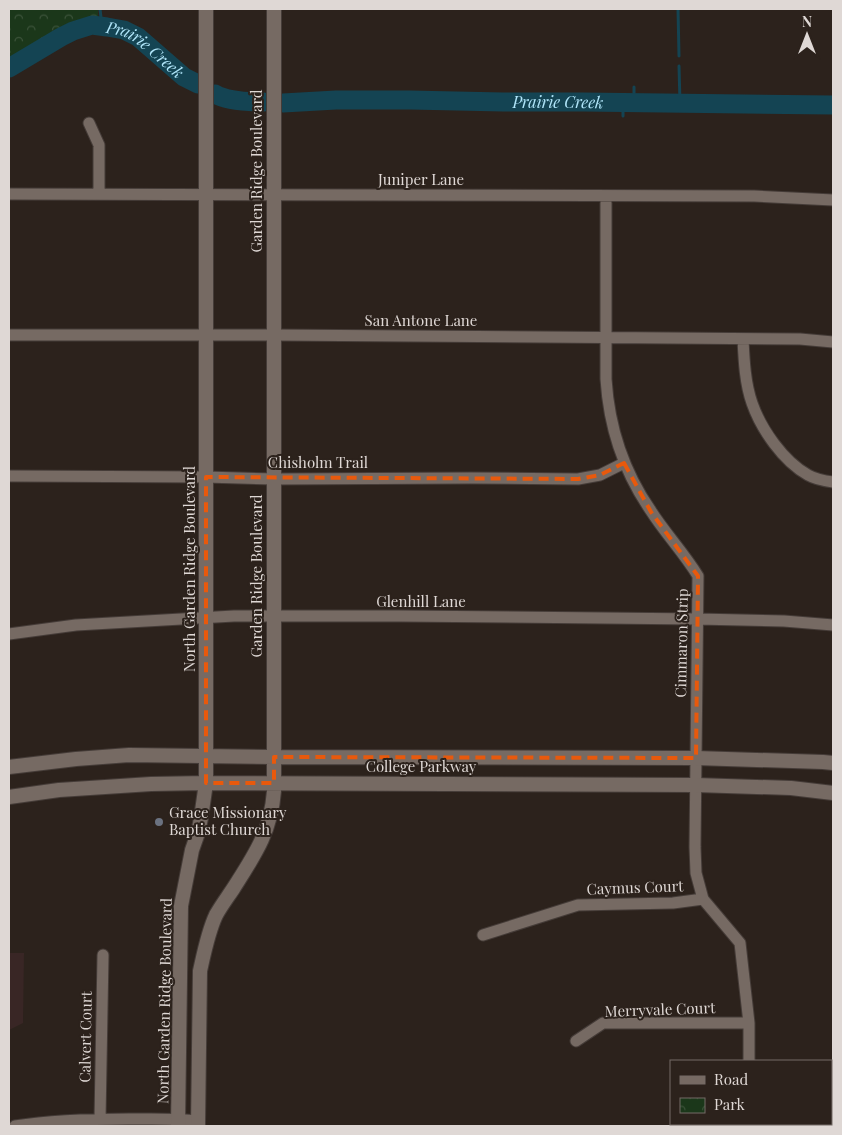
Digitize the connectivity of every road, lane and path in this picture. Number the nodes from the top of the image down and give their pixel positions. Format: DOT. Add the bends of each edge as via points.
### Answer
graph roads {
  1 [pos="206,9"];
  2 [pos="274,9"];
  3 [pos="88,123"];
  4 [pos="9,194"];
  5 [pos="99,194"];
  6 [pos="206,194"];
  7 [pos="274,194"];
  8 [pos="606,196"];
  9 [pos="833,200"];
  10 [pos="9,335"];
  11 [pos="206,335"];
  12 [pos="274,335"];
  13 [pos="606,337"];
  14 [pos="743,339"];
  15 [pos="833,342"];
  16 [pos="624,463"];
  17 [pos="9,476"];
  18 [pos="206,477"];
  19 [pos="274,479"];
  20 [pos="833,482"];
  21 [pos="273,616"];
  22 [pos="206,618"];
  23 [pos="698,619"];
  24 [pos="833,626"];
  25 [pos="9,634"];
  26 [pos="206,756"];
  27 [pos="274,757"];
  28 [pos="696,758"];
  29 [pos="833,763"];
  30 [pos="9,767"];
  31 [pos="206,783"];
  32 [pos="274,783"];
  33 [pos="696,785"];
  34 [pos="833,792"];
  35 [pos="9,797"];
  36 [pos="703,899"];
  37 [pos="484,935"];
  38 [pos="102,955"];
  39 [pos="749,1023"];
  40 [pos="576,1041"];
  41 [pos="749,1060"];
  42 [pos="100,1119"];
  43 [pos="178,1122"];
  44 [pos="198,1123"];
  45 [pos="15,1126"];
  1 -- 6 [label="main road, North Garden Ridge Boulevard"];
  2 -- 7 [label="main road, Garden Ridge Boulevard"];
  3 -- 5 [label="street" via="99,146"];
  4 -- 5 [label="street, Juniper Lane"];
  5 -- 6 [label="street, Juniper Lane"];
  6 -- 7 [label="street, Juniper Lane"];
  6 -- 11 [label="main road, North Garden Ridge Boulevard"];
  7 -- 8 [label="street, Juniper Lane"];
  7 -- 12 [label="main road, Garden Ridge Boulevard"];
  8 -- 9 [label="street, Juniper Lane" via="754,196"];
  8 -- 13 [label="street, Cimmaron Strip"];
  10 -- 11 [label="street, San Antone Lane"];
  11 -- 12 [label="street, San Antone Lane"];
  11 -- 18 [label="main road, North Garden Ridge Boulevard"];
  12 -- 13 [label="street, San Antone Lane"];
  12 -- 19 [label="main road, Garden Ridge Boulevard"];
  13 -- 14 [label="street, San Antone Lane"];
  13 -- 16 [label="street, Cimmaron Strip" via="607,399"];
  14 -- 15 [label="street, San Antone Lane"];
  14 -- 20 [label="street" via="744,368 752,403 774,445 808,475"];
  16 -- 19 [label="street, Chisholm Trail" via="600,475 578,479"];
  16 -- 23 [label="street, Cimmaron Strip" via="651,512 698,576"];
  17 -- 18 [label="street, Chisholm Trail"];
  18 -- 19 [label="street, Chisholm Trail"];
  18 -- 22 [label="main road, North Garden Ridge Boulevard"];
  19 -- 21 [label="main road, Garden Ridge Boulevard"];
  21 -- 22 [label="street, Glenhill Lane"];
  21 -- 23 [label="street, Glenhill Lane"];
  21 -- 27 [label="main road, Garden Ridge Boulevard"];
  22 -- 25 [label="street, Glenhill Lane" via="76,625"];
  22 -- 26 [label="main road, North Garden Ridge Boulevard"];
  23 -- 24 [label="street, Glenhill Lane"];
  23 -- 28 [label="street, Cimmaron Strip"];
  26 -- 27 [label="main road, College Parkway"];
  26 -- 30 [label="main road, College Parkway" via="129,755"];
  26 -- 31 [label="main road, North Garden Ridge Boulevard"];
  27 -- 28 [label="main road, College Parkway"];
  27 -- 32 [label="main road, Garden Ridge Boulevard"];
  28 -- 29 [label="main road, College Parkway"];
  28 -- 33 [label="street, Cimmaron Strip"];
  31 -- 32 [label="main road, College Parkway"];
  31 -- 35 [label="main road, College Parkway" via="59,790"];
  31 -- 43 [label="main road, North Garden Ridge Boulevard" via="181,906"];
  32 -- 33 [label="main road, College Parkway"];
  32 -- 44 [label="main road, Garden Ridge Boulevard" via="270,820 261,842 216,916 205,948 200,971"];
  33 -- 34 [label="main road, College Parkway"];
  33 -- 36 [label="street, Cimmaron Strip" via="696,873"];
  36 -- 37 [label="street, Caymus Court" via="673,903 578,905"];
  36 -- 39 [label="street" via="740,943"];
  38 -- 42 [label="street, Calvert Court"];
  39 -- 40 [label="street, Merryvale Court" via="603,1023"];
  39 -- 41 [label="street"];
  42 -- 43 [label="street"];
  42 -- 45 [label="street"];
  43 -- 44 [label="street"];
}
